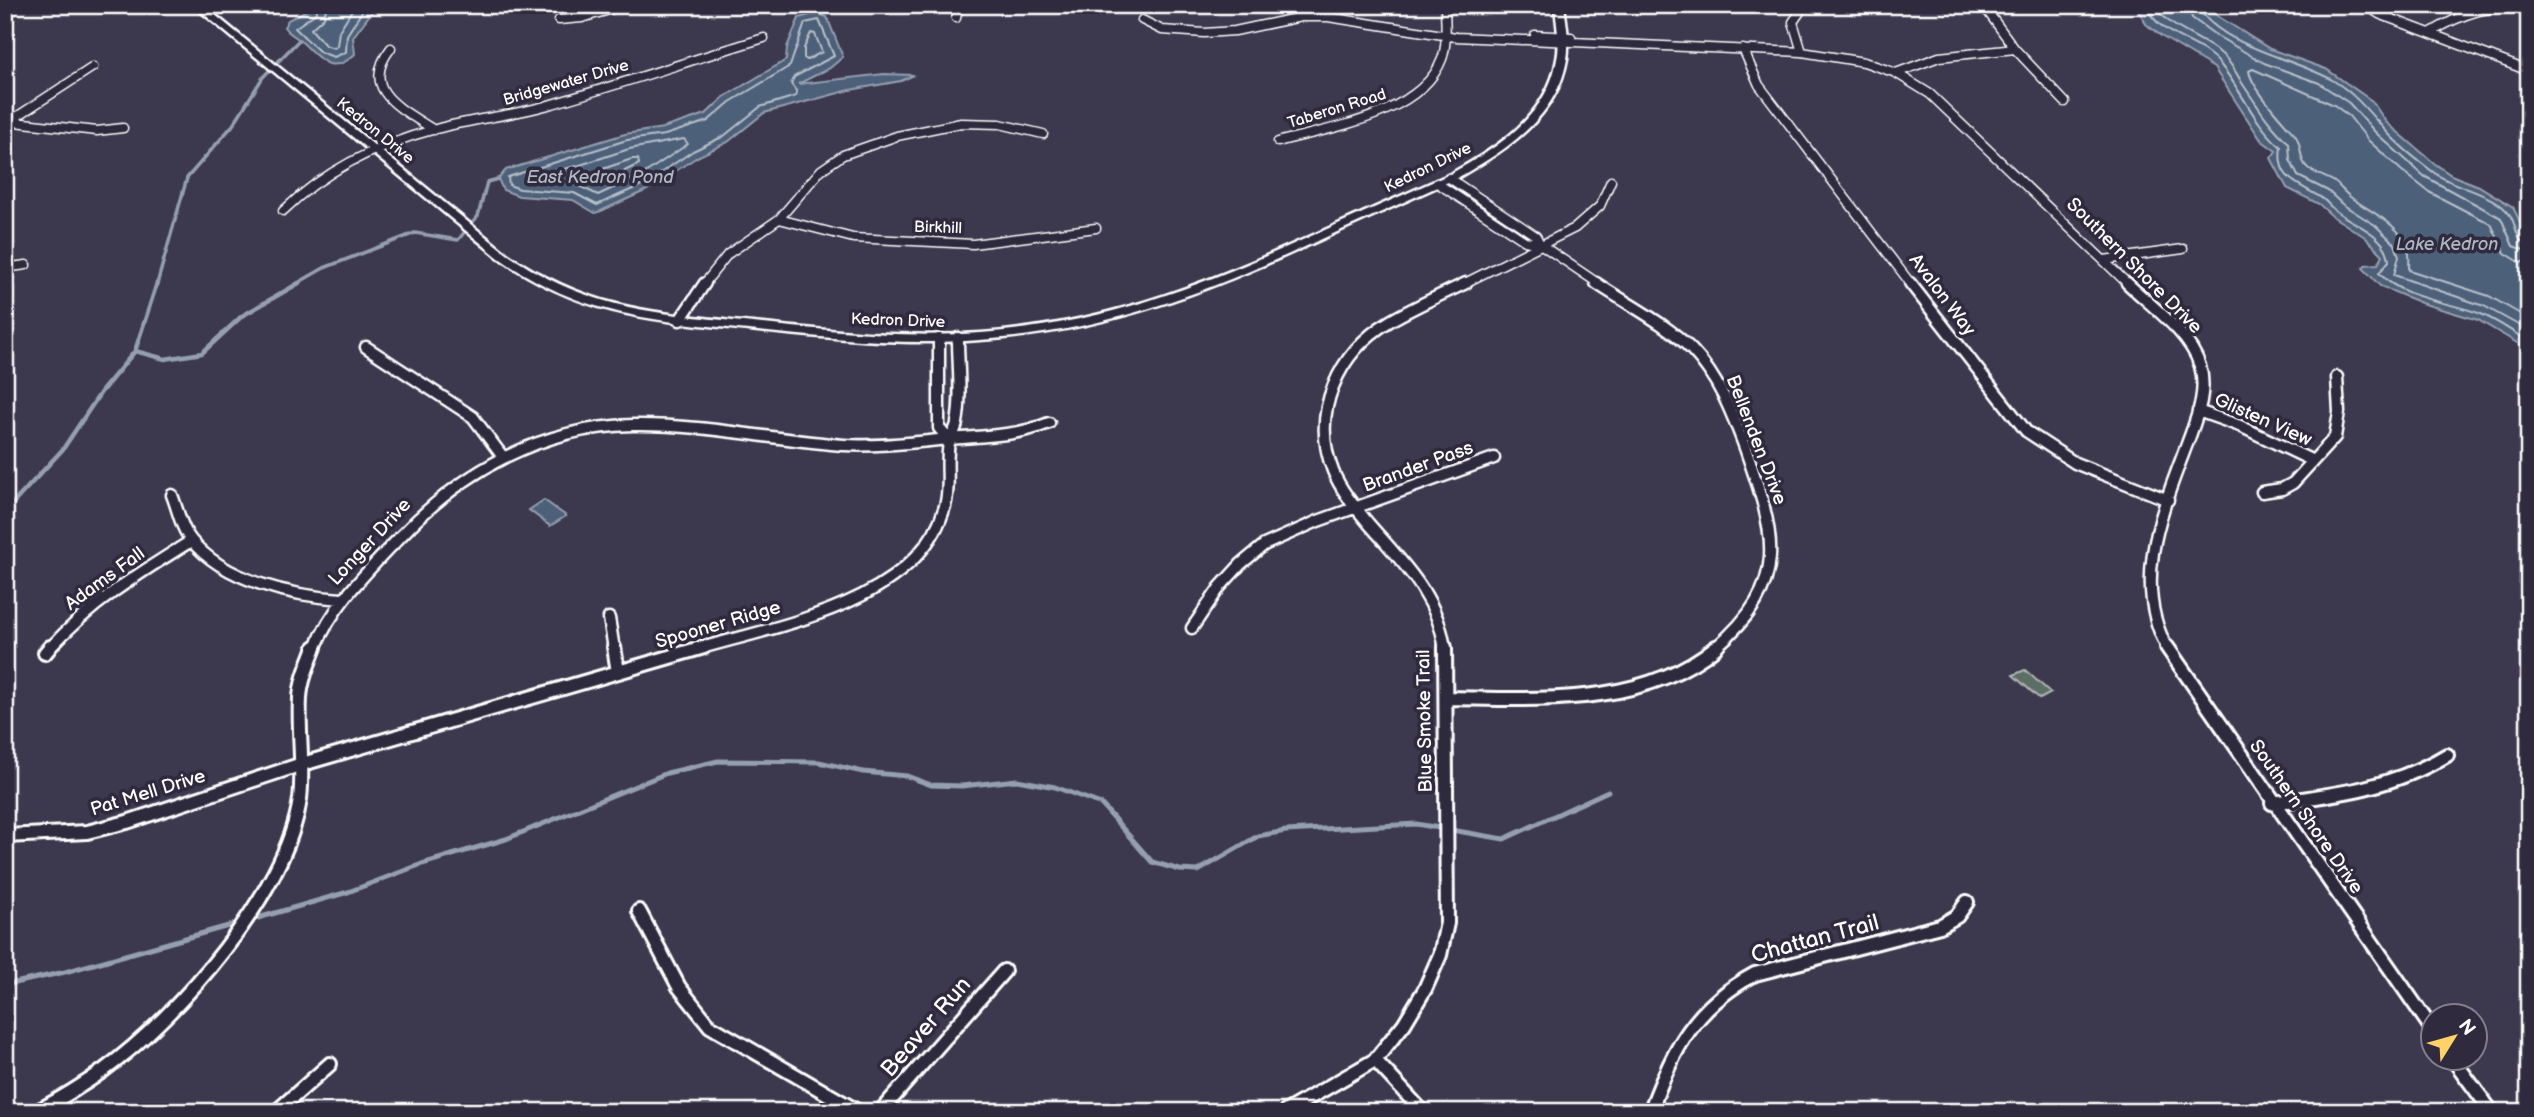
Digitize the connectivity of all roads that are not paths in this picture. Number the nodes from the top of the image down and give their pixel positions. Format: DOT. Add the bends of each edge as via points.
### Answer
graph roads {
  1 [pos="17,5"];
  2 [pos="197,5"];
  3 [pos="626,5"];
  4 [pos="959,5"];
  5 [pos="1296,5"];
  6 [pos="1445,5"];
  7 [pos="1559,5"];
  8 [pos="1983,5"];
  9 [pos="2366,5"];
  10 [pos="2529,7"];
  11 [pos="5,9"];
  12 [pos="1800,12"];
  13 [pos="1301,17"];
  14 [pos="956,18"];
  15 [pos="559,20"];
  16 [pos="1142,20"];
  17 [pos="2430,33"];
  18 [pos="1445,34"];
  19 [pos="764,38"];
  20 [pos="1562,40"];
  21 [pos="391,48"];
  22 [pos="1743,49"];
  23 [pos="2015,49"];
  24 [pos="1802,52"];
  25 [pos="93,67"];
  26 [pos="2521,68"];
  27 [pos="1896,73"];
  28 [pos="2065,102"];
  29 [pos="8,121"];
  30 [pos="123,128"];
  31 [pos="434,130"];
  32 [pos="1042,134"];
  33 [pos="1278,142"];
  34 [pos="375,152"];
  35 [pos="1449,178"];
  36 [pos="1611,181"];
  37 [pos="1437,183"];
  38 [pos="282,211"];
  39 [pos="779,219"];
  40 [pos="1096,228"];
  41 [pos="1540,244"];
  42 [pos="2183,249"];
  43 [pos="2104,260"];
  44 [pos="26,265"];
  45 [pos="5,268"];
  46 [pos="680,320"];
  47 [pos="958,338"];
  48 [pos="939,339"];
  49 [pos="366,346"];
  50 [pos="2337,377"];
  51 [pos="2198,411"];
  52 [pos="1049,423"];
  53 [pos="949,440"];
  54 [pos="503,457"];
  55 [pos="1494,458"];
  56 [pos="2313,461"];
  57 [pos="2262,492"];
  58 [pos="172,495"];
  59 [pos="2168,500"];
  60 [pos="1355,509"];
  61 [pos="191,541"];
  62 [pos="342,599"];
  63 [pos="608,618"];
  64 [pos="1192,628"];
  65 [pos="45,653"];
  66 [pos="618,672"];
  67 [pos="1447,698"];
  68 [pos="2447,755"];
  69 [pos="299,765"];
  70 [pos="2272,803"];
  71 [pos="5,836"];
  72 [pos="1968,902"];
  73 [pos="639,911"];
  74 [pos="1004,971"];
  75 [pos="2418,1009"];
  76 [pos="1376,1060"];
  77 [pos="330,1064"];
  78 [pos="2462,1072"];
  79 [pos="43,1110"];
  80 [pos="276,1112"];
  81 [pos="859,1112"];
  82 [pos="880,1112"];
  83 [pos="1285,1112"];
  84 [pos="1423,1112"];
  85 [pos="1650,1112"];
  86 [pos="2491,1112"];
  1 -- 11 [label="street"];
  2 -- 34 [label="street, Kedron Drive"];
  3 -- 15 [label="street"];
  4 -- 14 [label="street"];
  5 -- 13 [label="street"];
  6 -- 18 [label="street, Taberon Road"];
  7 -- 20 [label="street, Kedron Drive"];
  8 -- 23 [label="street"];
  9 -- 17 [label="street"];
  10 -- 17 [label="street" via="2475,9"];
  12 -- 24 [label="street" via="1793,22"];
  13 -- 16 [label="street, Southern Shore Drive" via="1204,33 1162,30"];
  13 -- 18 [label="street, Southern Shore Drive" via="1339,17"];
  17 -- 26 [label="street"];
  18 -- 20 [label="street, Southern Shore Drive"];
  18 -- 33 [label="street, Taberon Road" via="1437,72 1406,101"];
  19 -- 31 [label="street, Bridgewater Drive" via="542,107"];
  20 -- 22 [label="street, Southern Shore Drive"];
  20 -- 35 [label="street, Kedron Drive" via="1554,86 1535,116 1493,153"];
  21 -- 31 [label="street" via="375,70 376,82"];
  22 -- 24 [label="street, Southern Shore Drive"];
  22 -- 59 [label="street, Avalon Way" via="1759,85 2026,431 2075,463"];
  23 -- 27 [label="street" via="1941,54"];
  23 -- 28 [label="street"];
  24 -- 27 [label="street, Southern Shore Drive" via="1846,58"];
  25 -- 29 [label="street"];
  27 -- 43 [label="street, Southern Shore Drive" via="1930,94"];
  29 -- 30 [label="street" via="97,131"];
  31 -- 34 [label="street, Bridgewater Drive"];
  32 -- 39 [label="street" via="1000,124 961,123 872,144 821,170"];
  34 -- 38 [label="street, Bridgewater Drive" via="316,182"];
  34 -- 46 [label="street, Kedron Drive" via="525,274 617,311"];
  35 -- 37 [label="street, Kedron Drive"];
  35 -- 41 [label="street, Bellenden Drive" via="1536,236"];
  36 -- 41 [label="street, Blue Smoke Trail" via="1590,216"];
  37 -- 41 [label="street, Bellenden Drive" via="1525,241"];
  37 -- 47 [label="street, Kedron Drive" via="1158,303 1079,323"];
  39 -- 40 [label="street, Birkhill" via="853,238 973,244"];
  39 -- 46 [label="street" via="720,262"];
  41 -- 60 [label="street, Blue Smoke Trail" via="1390,321 1358,345 1341,366 1329,391 1325,440 1339,485"];
  41 -- 67 [label="street, Bellenden Drive" via="1691,348 1713,376 1731,411 1764,503 1771,537 1769,568 1753,608 1738,629 1676,673 1604,694"];
  42 -- 43 [label="street"];
  43 -- 51 [label="street, Southern Shore Drive" via="2192,350 2202,373"];
  44 -- 45 [label="street"];
  46 -- 48 [label="street, Kedron Drive"];
  47 -- 48 [label="street, Kedron Drive"];
  47 -- 53 [label="street, Spooner Ridge" via="957,427"];
  48 -- 53 [label="street" via="939,428"];
  49 -- 54 [label="street" via="472,417"];
  50 -- 56 [label="street" via="2337,436"];
  51 -- 56 [label="street, Glisten View"];
  51 -- 59 [label="street, Southern Shore Drive"];
  52 -- 53 [label="street, Longer Drive" via="1027,432"];
  53 -- 54 [label="street, Longer Drive" via="847,445 632,425 576,432"];
  53 -- 66 [label="street, Spooner Ridge" via="947,491 940,522 899,572 837,607"];
  54 -- 62 [label="street, Longer Drive" via="436,500"];
  55 -- 60 [label="street, Brander Pass"];
  56 -- 57 [label="street" via="2294,483"];
  58 -- 61 [label="street"];
  59 -- 70 [label="street, Southern Shore Drive" via="2152,552 2149,588 2156,623 2184,676"];
  60 -- 64 [label="street, Brander Pass" via="1264,545 1220,587"];
  60 -- 67 [label="street, Blue Smoke Trail" via="1412,571 1429,598 1442,632"];
  61 -- 62 [label="street" via="217,561 278,590 322,600"];
  61 -- 65 [label="street, Adams Fall" via="77,618"];
  62 -- 69 [label="street, Longer Drive" via="306,670 300,696"];
  63 -- 66 [label="street"];
  66 -- 69 [label="street, Spooner Ridge"];
  67 -- 76 [label="street, Blue Smoke Trail" via="1447,923 1440,956 1415,1007"];
  68 -- 70 [label="street" via="2381,788"];
  69 -- 71 [label="street, Pat Mell Drive" via="87,832"];
  69 -- 79 [label="street, Longer Drive" via="299,799 289,838 274,874 244,920 154,1029 85,1084"];
  70 -- 75 [label="street, Southern Shore Drive"];
  72 -- 85 [label="street, Chattan Trail" via="1940,926 1768,971 1733,985 1690,1024 1671,1055"];
  73 -- 81 [label="street" via="680,990 710,1026"];
  74 -- 82 [label="street, Beaver Run"];
  76 -- 83 [label="street, Blue Smoke Trail"];
  76 -- 84 [label="street"];
  77 -- 80 [label="street"];
  78 -- 86 [label="street"];
}
